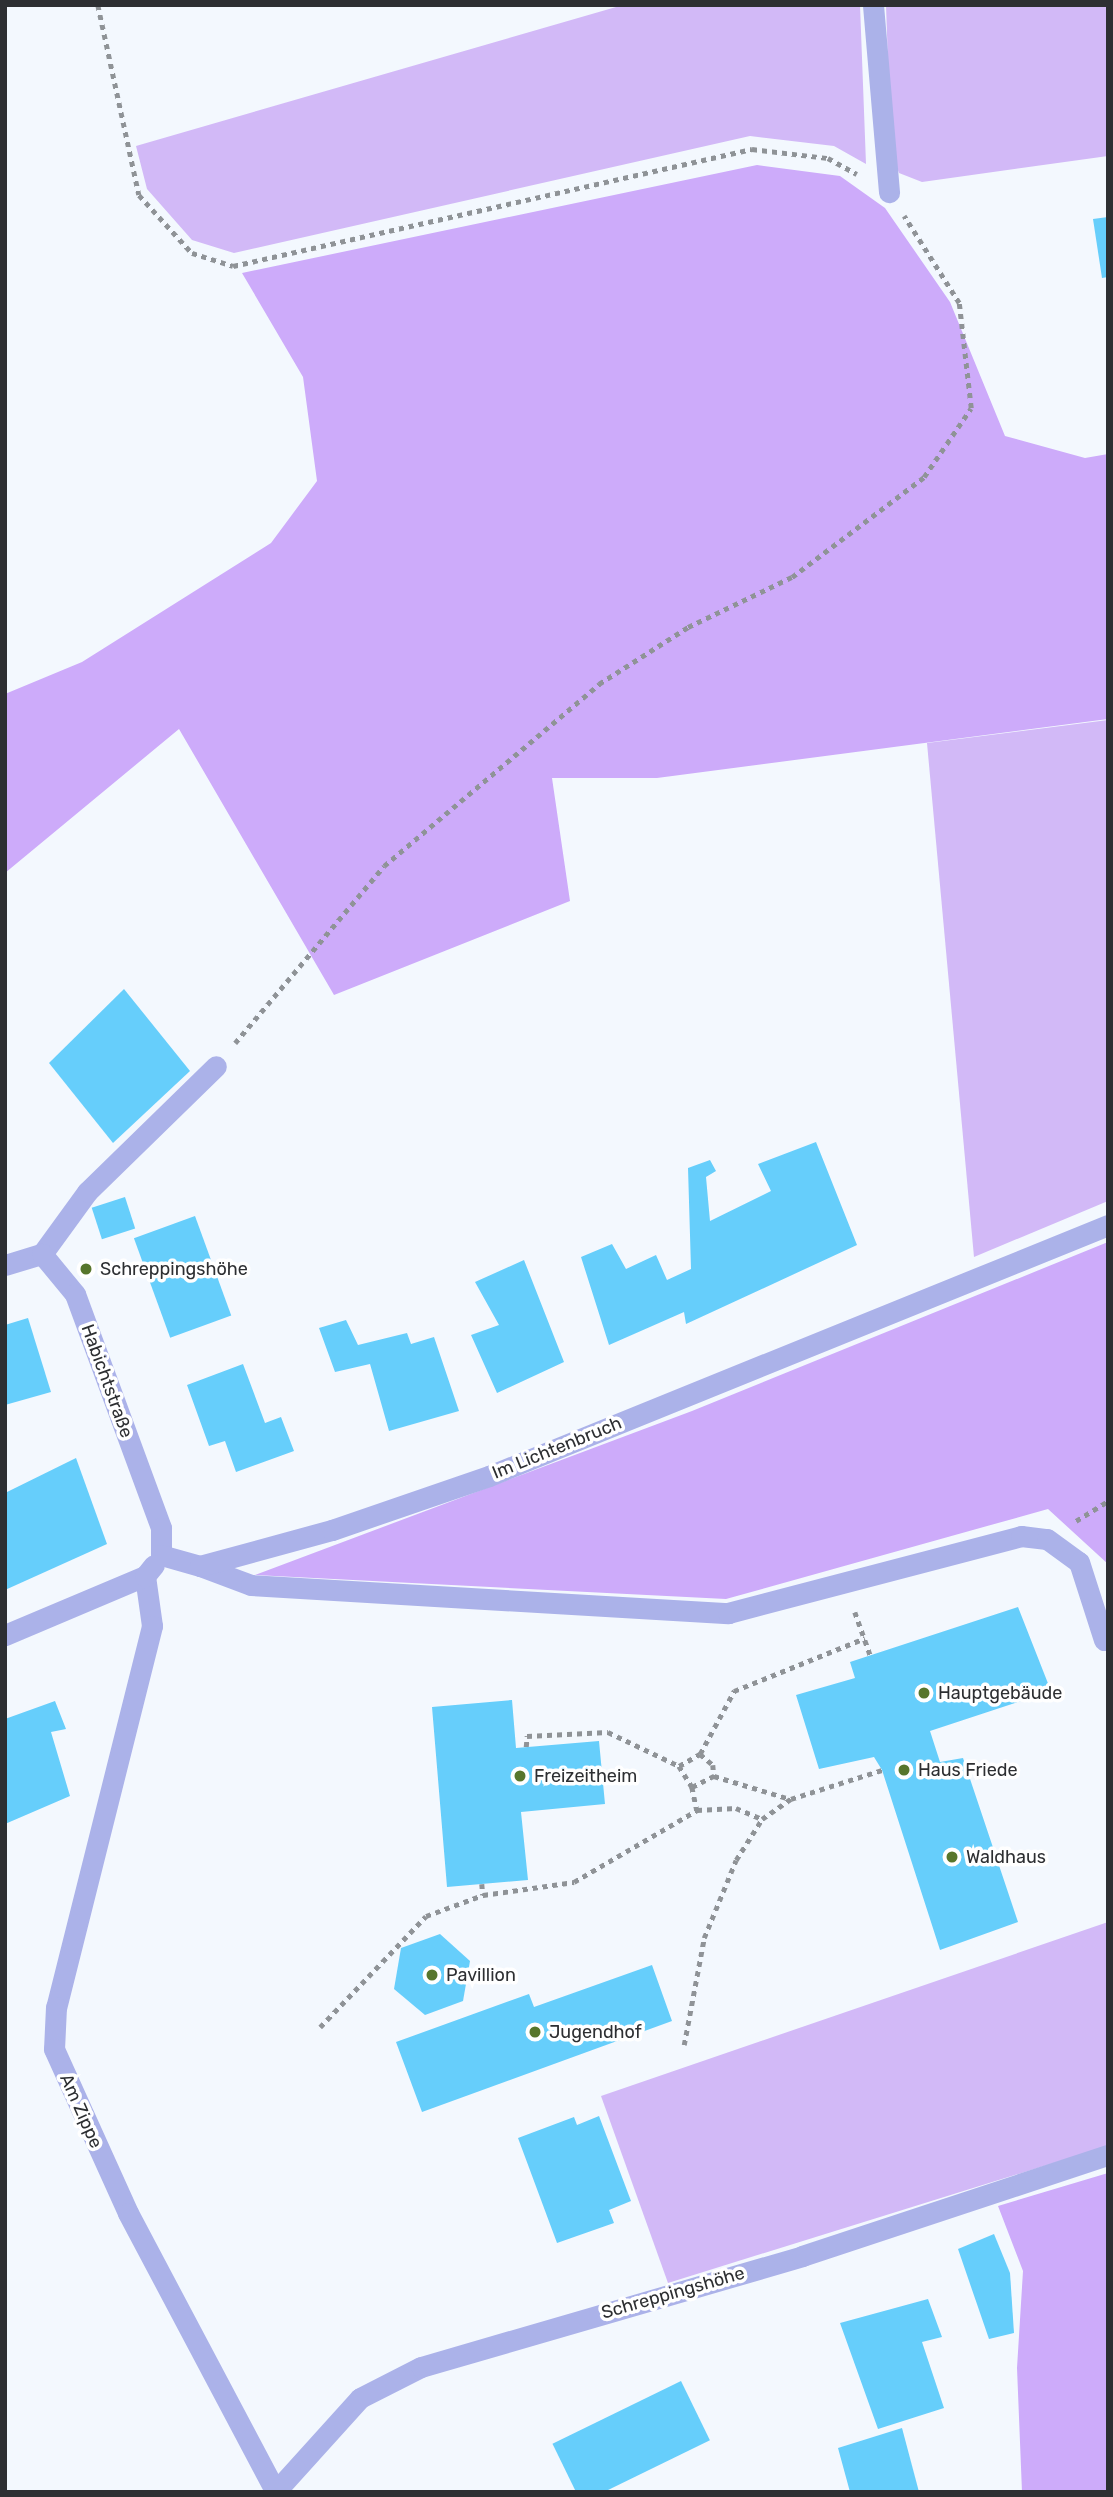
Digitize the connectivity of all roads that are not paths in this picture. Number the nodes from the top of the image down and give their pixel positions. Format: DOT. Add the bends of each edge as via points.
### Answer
graph roads {
  1 [pos="873,5"];
  2 [pos="889,192"];
  3 [pos="216,1066"];
  4 [pos="1108,1225"];
  5 [pos="42,1254"];
  6 [pos="5,1265"];
  7 [pos="161,1555"];
  8 [pos="200,1566"];
  9 [pos="145,1576"];
  10 [pos="5,1634"];
  11 [pos="1104,1640"];
  12 [pos="1108,2155"];
  13 [pos="276,2491"];
  1 -- 2 [label="street"];
  3 -- 5 [label="street" via="87,1192"];
  4 -- 8 [label="street, Im Lichtenbruch" via="489,1476 332,1530"];
  5 -- 6 [label="street"];
  5 -- 7 [label="street, Habichtstraße" via="75,1294 161,1528"];
  7 -- 8 [label="street"];
  7 -- 9 [label="street"];
  8 -- 11 [label="street" via="251,1585 715,1612 845,1584 1021,1536 1046,1539 1079,1562"];
  9 -- 10 [label="street"];
  9 -- 13 [label="street, Am Zippe" via="152,1626 56,2007 54,2049 128,2213"];
  12 -- 13 [label="street, Schreppingshöhe" via="810,2253 421,2367 360,2398"];
}
